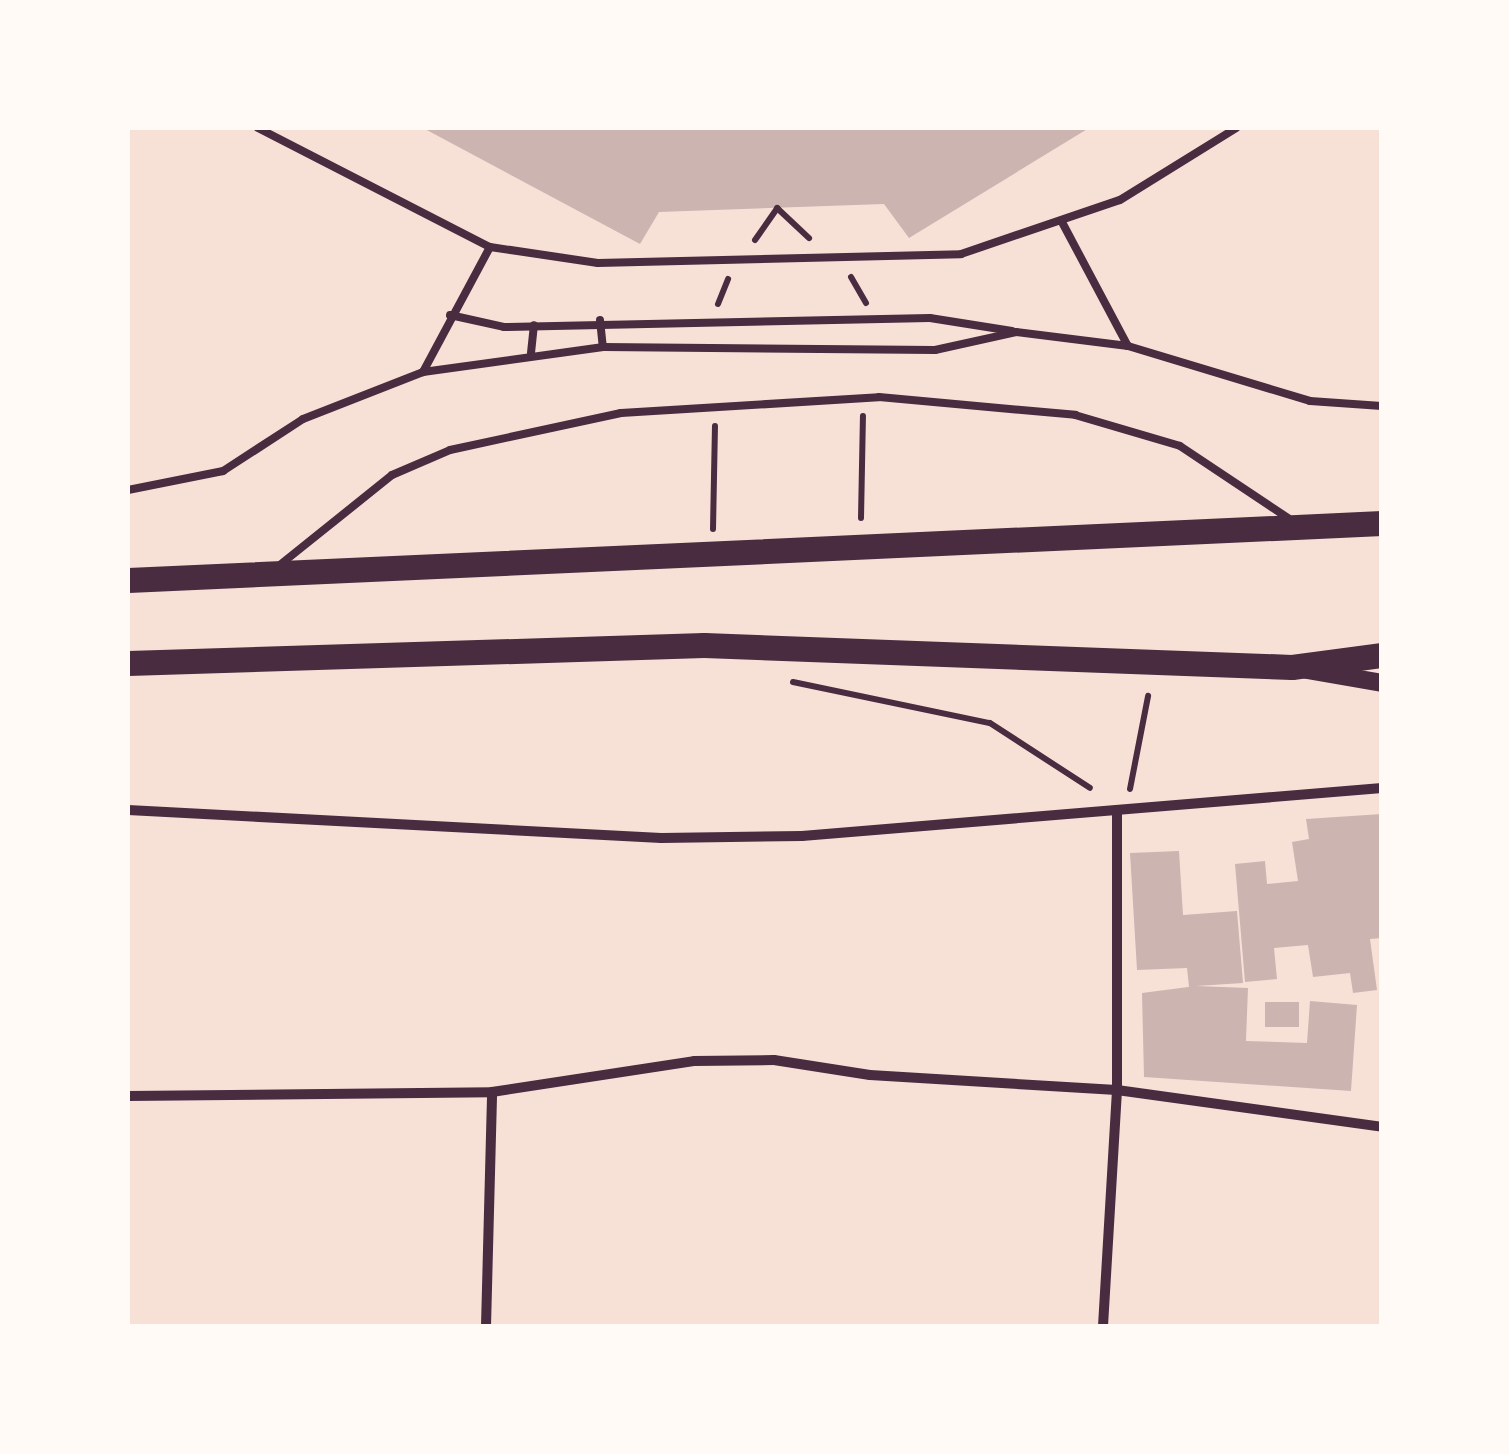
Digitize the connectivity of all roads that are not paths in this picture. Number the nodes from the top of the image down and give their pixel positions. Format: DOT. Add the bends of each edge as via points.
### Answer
graph roads {
  1 [pos="258,128"];
  2 [pos="1236,128"];
  3 [pos="1064,224"];
  4 [pos="490,248"];
  5 [pos="450,315"];
  6 [pos="600,320"];
  7 [pos="534,326"];
  8 [pos="1016,332"];
  9 [pos="1128,346"];
  10 [pos="603,347"];
  11 [pos="531,353"];
  12 [pos="423,372"];
  13 [pos="1382,406"];
  14 [pos="128,490"];
  15 [pos="1382,522"];
  16 [pos="1300,528"];
  17 [pos="270,572"];
  18 [pos="128,580"];
  19 [pos="1382,655"];
  20 [pos="128,664"];
  21 [pos="1292,667"];
  22 [pos="1382,683"];
  23 [pos="1382,788"];
  24 [pos="128,810"];
  25 [pos="1121,810"];
  26 [pos="1117,1090"];
  27 [pos="492,1092"];
  28 [pos="128,1096"];
  29 [pos="1382,1127"];
  30 [pos="486,1326"];
  31 [pos="1102,1326"];
  1 -- 4 [label="lane"];
  2 -- 3 [label="lane"];
  3 -- 4 [label="lane" via="961,254 845,259 598,263"];
  3 -- 9 [label="lane"];
  4 -- 5 [label="lane"];
  5 -- 7 [label="lane"];
  5 -- 12 [label="lane"];
  6 -- 7 [label="lane"];
  6 -- 8 [label="lane" via="930,318"];
  6 -- 10 [label="lane"];
  7 -- 11 [label="lane"];
  8 -- 9 [label="lane"];
  8 -- 10 [label="lane" via="935,350"];
  9 -- 13 [label="lane" via="1246,386"];
  10 -- 11 [label="lane"];
  11 -- 12 [label="lane"];
  12 -- 14 [label="lane" via="303,419 223,472"];
  15 -- 16 [label="main road"];
  16 -- 17 [label="main road"];
  16 -- 17 [label="lane" via="1180,446 1075,415 879,397 621,413 450,450 392,476"];
  17 -- 18 [label="main road"];
  19 -- 21 [label="main road"];
  20 -- 21 [label="main road" via="704,646"];
  21 -- 22 [label="street"];
  23 -- 25 [label="street"];
  24 -- 25 [label="street" via="661,838"];
  25 -- 26 [label="street"];
  26 -- 27 [label="street" via="694,1060"];
  26 -- 29 [label="street"];
  26 -- 31 [label="street"];
  27 -- 28 [label="street"];
  27 -- 30 [label="street"];
}
